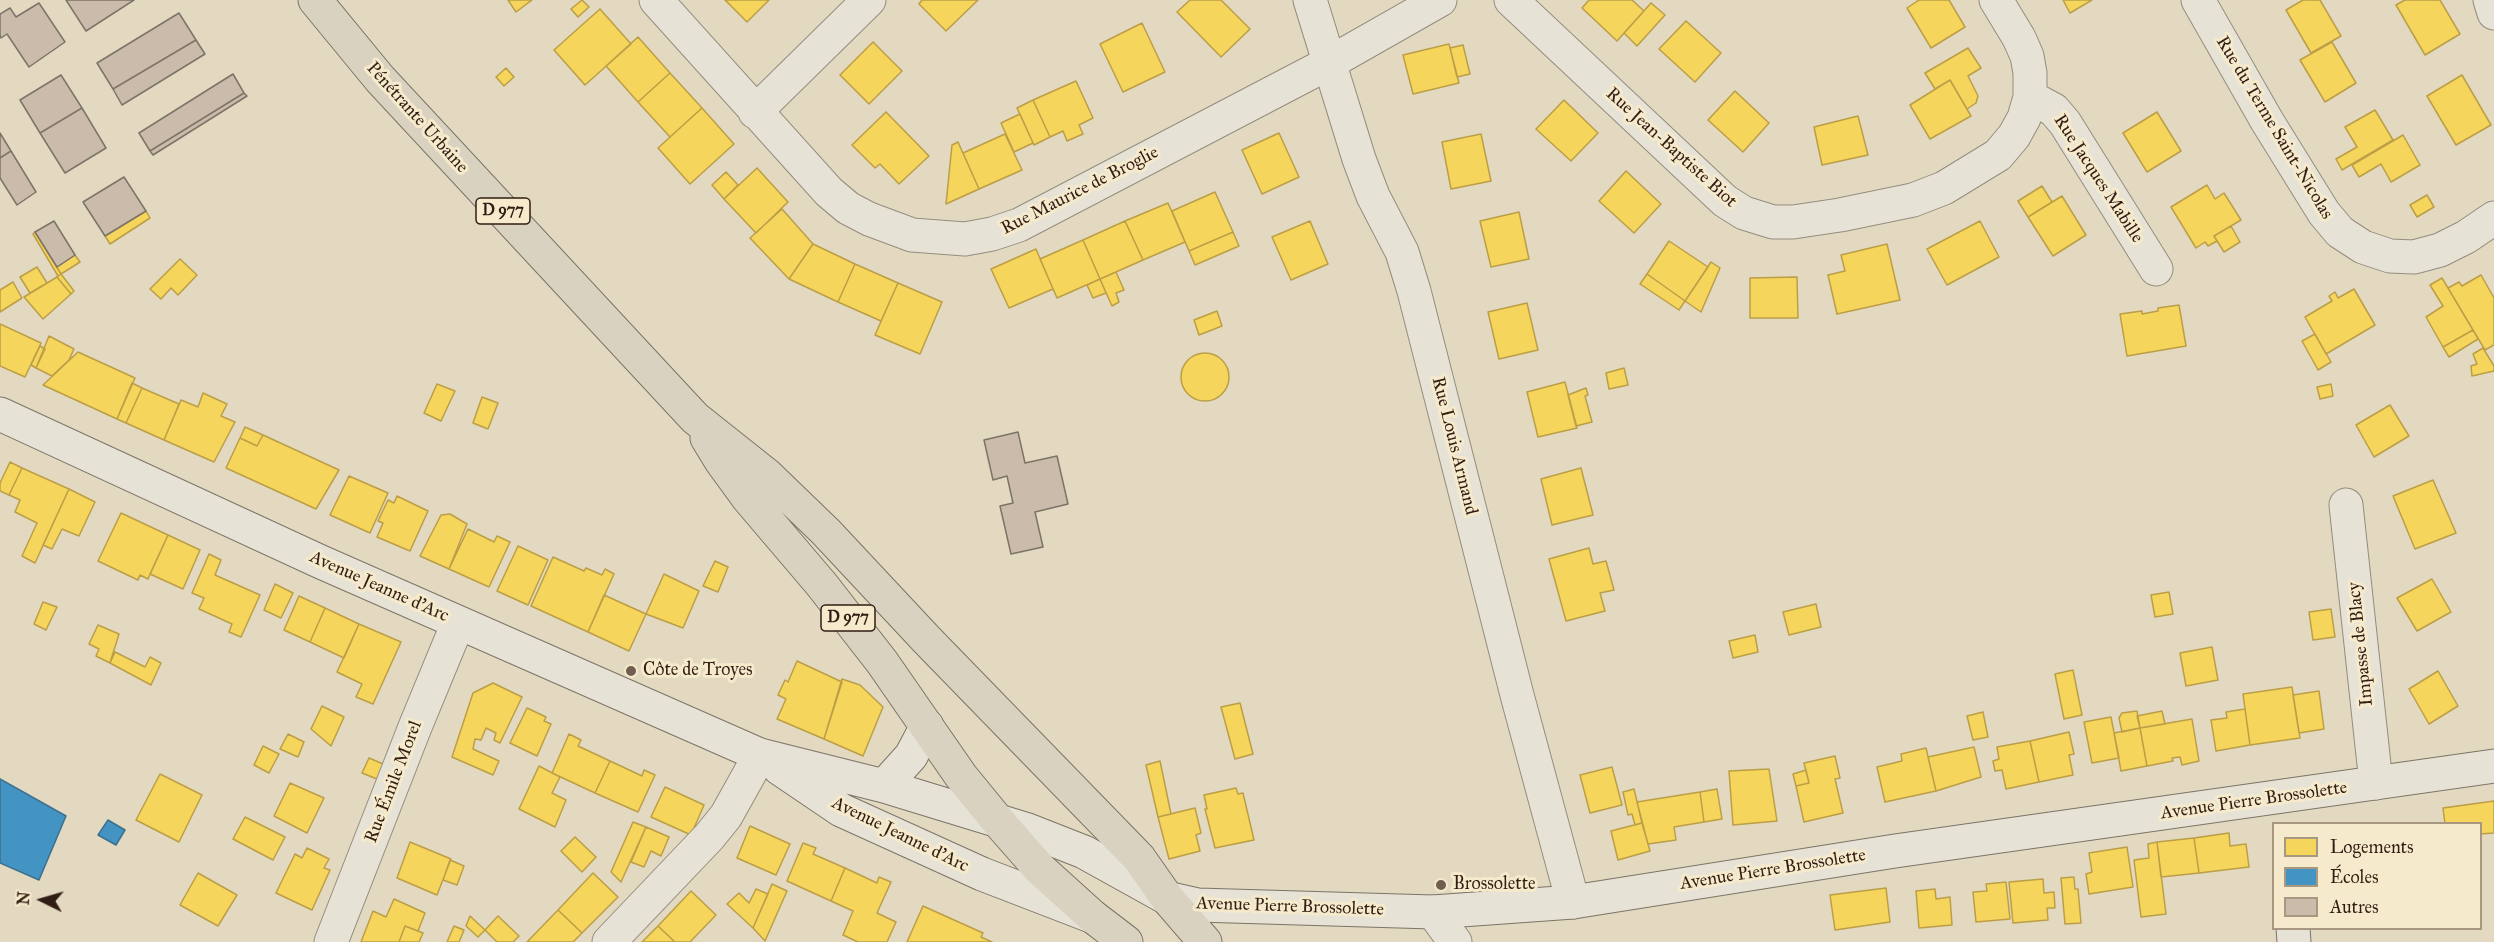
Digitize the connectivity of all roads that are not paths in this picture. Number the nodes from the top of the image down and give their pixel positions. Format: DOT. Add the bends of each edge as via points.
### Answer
graph roads {
  1 [pos="315,0"];
  2 [pos="656,0"];
  3 [pos="869,0"];
  4 [pos="1310,0"];
  5 [pos="1440,0"];
  6 [pos="1511,0"];
  7 [pos="1996,0"];
  8 [pos="2198,0"];
  9 [pos="2490,0"];
  10 [pos="2494,13"];
  11 [pos="1329,63"];
  12 [pos="2030,97"];
  13 [pos="755,111"];
  14 [pos="2494,218"];
  15 [pos="2156,269"];
  16 [pos="0,414"];
  17 [pos="695,418"];
  18 [pos="2346,505"];
  19 [pos="458,623"];
  20 [pos="927,726"];
  21 [pos="760,755"];
  22 [pos="2494,766"];
  23 [pos="2376,783"];
  24 [pos="884,786"];
  25 [pos="2289,810"];
  26 [pos="997,820"];
  27 [pos="1167,898"];
  28 [pos="1573,902"];
  29 [pos="1433,912"];
  30 [pos="1092,916"];
  31 [pos="331,942"];
  32 [pos="609,942"];
  33 [pos="1126,942"];
  34 [pos="1205,942"];
  35 [pos="1455,942"];
  1 -- 17 [label="main road, Pénétrante Urbaine / D 977" via="380,79"];
  2 -- 13 [label="street, Rue Maurice de Broglie"];
  3 -- 13 [label="street"];
  4 -- 11 [label="street, Rue Louis Armand"];
  5 -- 11 [label="street"];
  6 -- 12 [label="street, Rue Jean-Baptiste Biot" via="1725,201 1744,213 1773,222 1840,215 1912,200 1944,188 1998,155 2024,118"];
  7 -- 12 [label="street" via="2027,56"];
  8 -- 14 [label="street, Rue du Terme Saint-Nicolas" via="2267,122 2340,232 2363,247 2390,256 2414,257 2449,246"];
  9 -- 10 [label="street"];
  11 -- 13 [label="street, Rue Maurice de Broglie" via="1019,225 965,239 912,235 849,208 829,192"];
  11 -- 28 [label="street, Rue Louis Armand" via="1362,168 1402,252 1414,291"];
  12 -- 15 [label="street, Rue Jacques Mabille" via="2054,110 2065,123"];
  16 -- 19 [label="street, Avenue Jeanne d'Arc"];
  17 -- 20 [label="main road, D 977" via="721,461 875,653"];
  17 -- 27 [label="main road, D 977" via="768,476 826,532 1094,809 1139,858"];
  18 -- 23 [label="street, Impasse de Blacy"];
  19 -- 21 [label="street, Avenue Jeanne d'Arc"];
  19 -- 31 [label="street, Rue Émile Morel"];
  20 -- 24 [label="street" via="911,756"];
  20 -- 26 [label="main road, D 977"];
  21 -- 24 [label="street, Avenue Jeanne d'Arc"];
  21 -- 30 [label="street, Avenue Jeanne d'Arc" via="841,810 982,874"];
  21 -- 32 [label="street" via="726,816"];
  22 -- 23 [label="street, Avenue Pierre Brossolette"];
  23 -- 25 [label="street, Avenue Pierre Brossolette"];
  24 -- 26 [label="street, Avenue Jeanne d'Arc"];
  25 -- 28 [label="street, Avenue Pierre Brossolette" via="1894,851"];
  26 -- 27 [label="street, Avenue Jeanne d'Arc" via="1084,852"];
  26 -- 30 [label="main road, D 977" via="1040,869"];
  27 -- 29 [label="street, Avenue Pierre Brossolette" via="1198,905"];
  27 -- 34 [label="main road, D 977"];
  28 -- 29 [label="street, Avenue Pierre Brossolette"];
  29 -- 35 [label="street"];
  30 -- 33 [label="main road, D 977"];
}
